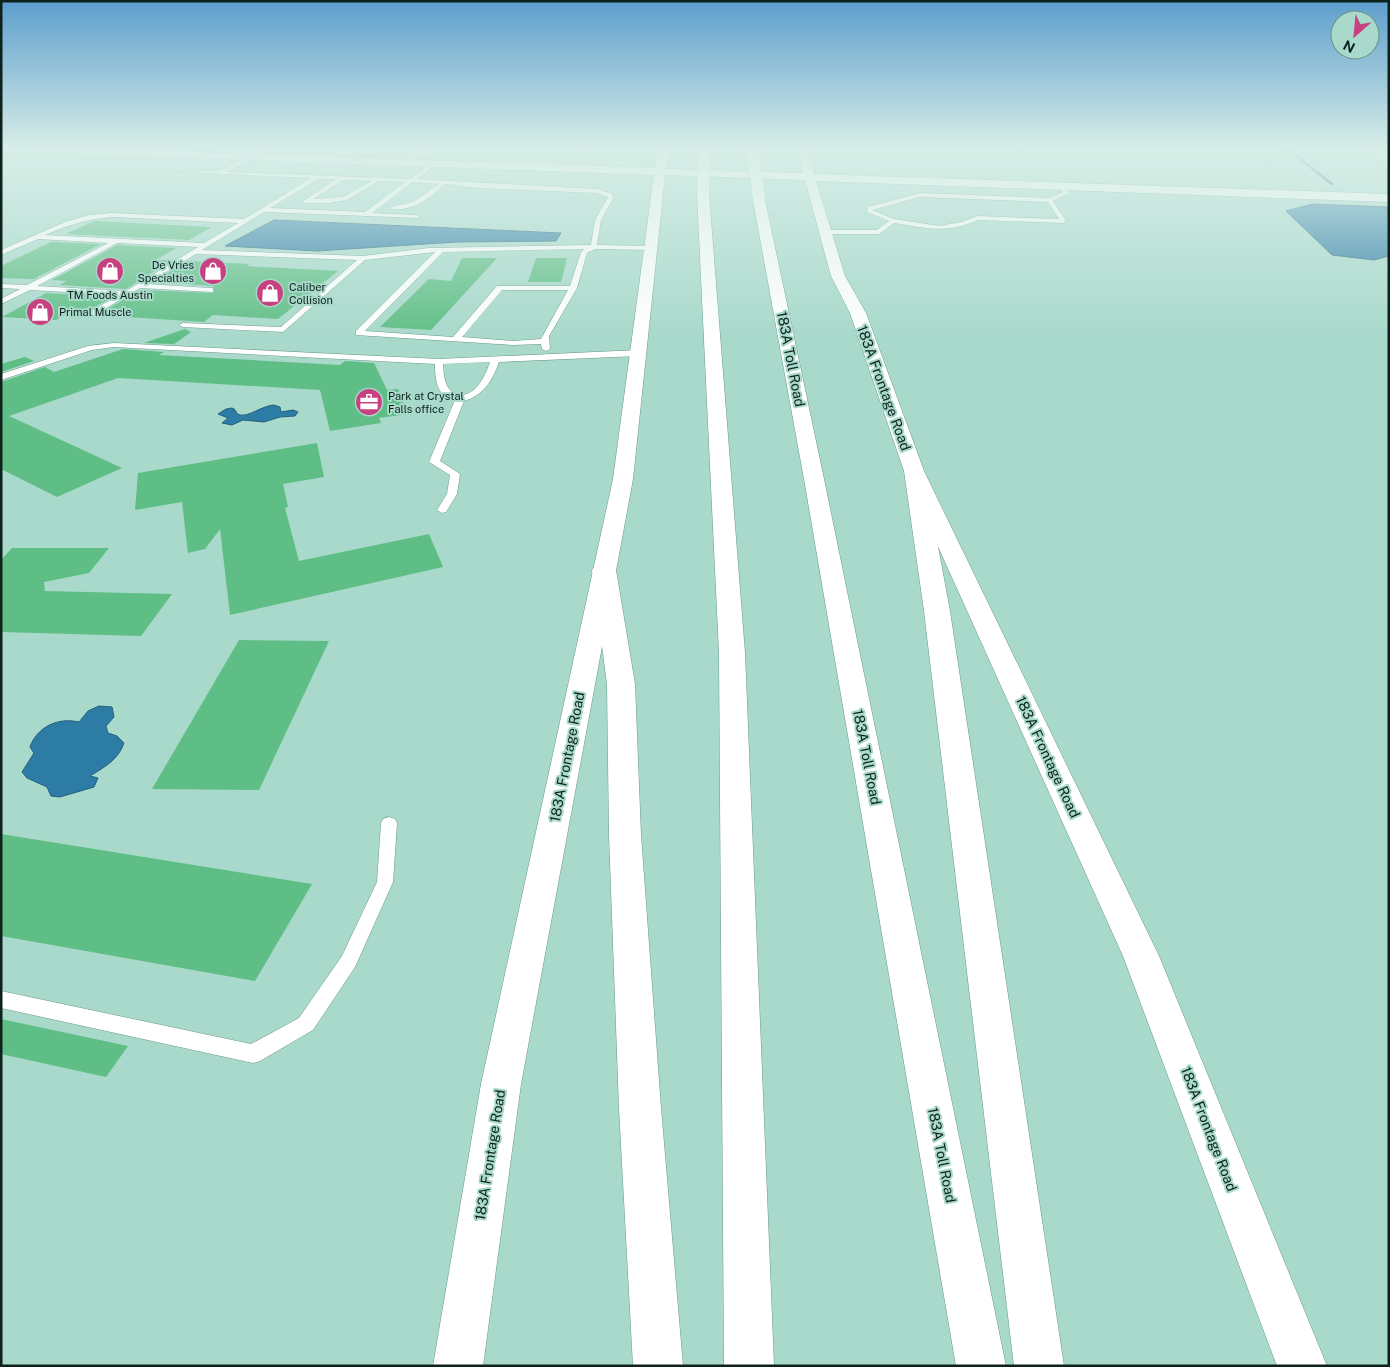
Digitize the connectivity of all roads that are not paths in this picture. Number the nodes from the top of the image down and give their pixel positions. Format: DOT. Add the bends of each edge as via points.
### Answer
graph roads {
  1 [pos="974,211"];
  2 [pos="260,212"];
  3 [pos="311,212"];
  4 [pos="369,212"];
  5 [pos="602,212"];
  6 [pos="660,212"];
  7 [pos="673,212"];
  8 [pos="761,212"];
  9 [pos="818,212"];
  10 [pos="871,212"];
  11 [pos="1057,212"];
  12 [pos="366,214"];
  13 [pos="417,217"];
  14 [pos="977,218"];
  15 [pos="246,221"];
  16 [pos="893,221"];
  17 [pos="824,232"];
  18 [pos="38,237"];
  19 [pos="116,241"];
  20 [pos="206,245"];
  21 [pos="594,247"];
  22 [pos="652,248"];
  23 [pos="441,250"];
  24 [pos="195,252"];
  25 [pos="1,253"];
  26 [pos="363,258"];
  27 [pos="1,286"];
  28 [pos="138,286"];
  29 [pos="30,287"];
  30 [pos="573,288"];
  31 [pos="210,290"];
  32 [pos="127,293"];
  33 [pos="1,302"];
  34 [pos="91,315"];
  35 [pos="183,325"];
  36 [pos="455,340"];
  37 [pos="545,341"];
  38 [pos="639,353"];
  39 [pos="546,356"];
  40 [pos="495,360"];
  41 [pos="438,362"];
  42 [pos="1,377"];
  43 [pos="460,399"];
  44 [pos="914,471"];
  45 [pos="442,510"];
  46 [pos="604,570"];
  47 [pos="389,823"];
  48 [pos="1,999"];
  49 [pos="458,1366"];
  50 [pos="658,1366"];
  51 [pos="749,1366"];
  52 [pos="981,1366"];
  53 [pos="1040,1366"];
  54 [pos="1302,1366"];
  1 -- 14 [label="lane"];
  2 -- 15 [label="lane"];
  3 -- 12 [label="lane"];
  4 -- 12 [label="lane"];
  5 -- 21 [label="lane" via="593,237"];
  6 -- 22 [label="main road, 183A Frontage Road"];
  7 -- 51 [label="main road" via="732,653"];
  8 -- 52 [label="main road, 183A Toll Road, bridge"];
  9 -- 17 [label="main road, 183A Frontage Road"];
  10 -- 16 [label="lane"];
  11 -- 14 [label="lane" via="1063,221"];
  12 -- 13 [label="lane"];
  14 -- 16 [label="lane" via="939,228"];
  15 -- 18 [label="lane" via="112,215 67,223"];
  15 -- 20 [label="lane"];
  16 -- 17 [label="lane" via="879,232"];
  17 -- 44 [label="main road, 183A Frontage Road" via="838,276 858,313"];
  18 -- 19 [label="lane"];
  18 -- 25 [label="lane"];
  19 -- 20 [label="lane"];
  19 -- 29 [label="lane"];
  20 -- 24 [label="lane"];
  21 -- 22 [label="lane"];
  21 -- 23 [label="lane"];
  21 -- 30 [label="lane" via="584,252"];
  22 -- 38 [label="main road, 183A Frontage Road"];
  23 -- 26 [label="lane"];
  23 -- 36 [label="lane" via="359,333"];
  24 -- 26 [label="lane"];
  24 -- 28 [label="lane"];
  26 -- 35 [label="lane" via="283,330"];
  27 -- 29 [label="lane"];
  28 -- 31 [label="lane"];
  28 -- 32 [label="lane"];
  29 -- 32 [label="lane"];
  29 -- 33 [label="lane"];
  30 -- 36 [label="lane" via="500,288"];
  30 -- 37 [label="lane"];
  32 -- 34 [label="lane"];
  36 -- 37 [label="lane" via="513,344"];
  37 -- 39 [label="lane"];
  38 -- 39 [label="lane"];
  38 -- 46 [label="main road, 183A Frontage Road" via="623,479"];
  39 -- 40 [label="lane"];
  40 -- 41 [label="lane"];
  40 -- 43 [label="lane" via="493,372 483,388 473,397"];
  41 -- 42 [label="lane" via="114,345 91,348"];
  41 -- 43 [label="lane" via="439,383 451,397"];
  43 -- 45 [label="lane" via="434,462 455,474 452,494"];
  44 -- 53 [label="main road" via="937,610"];
  44 -- 54 [label="main road, 183A Frontage Road" via="1141,956"];
  46 -- 49 [label="main road, 183A Frontage Road" via="501,1084"];
  46 -- 50 [label="main road" via="621,684 626,854"];
  47 -- 48 [label="lane" via="385,882 349,961 306,1024 253,1054"];
}
